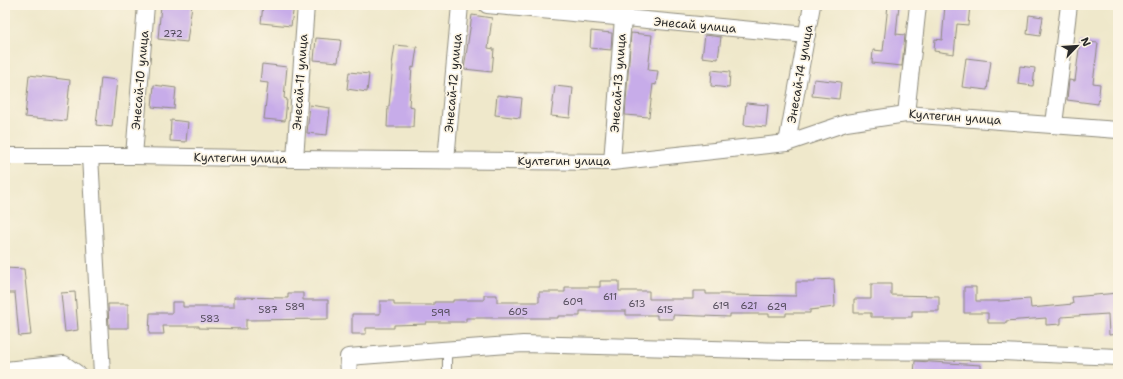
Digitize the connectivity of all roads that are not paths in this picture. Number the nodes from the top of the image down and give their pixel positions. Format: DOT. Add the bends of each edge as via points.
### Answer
graph roads {
  1 [pos="146,5"];
  2 [pos="306,5"];
  3 [pos="460,5"];
  4 [pos="487,5"];
  5 [pos="812,5"];
  6 [pos="918,5"];
  7 [pos="1069,5"];
  8 [pos="624,12"];
  9 [pos="807,35"];
  10 [pos="906,114"];
  11 [pos="1054,124"];
  12 [pos="1118,130"];
  13 [pos="787,143"];
  14 [pos="5,156"];
  15 [pos="90,156"];
  16 [pos="134,156"];
  17 [pos="295,159"];
  18 [pos="446,160"];
  19 [pos="612,162"];
  20 [pos="447,350"];
  21 [pos="1118,357"];
  22 [pos="5,370"];
  23 [pos="78,374"];
  24 [pos="102,374"];
  25 [pos="349,374"];
  26 [pos="447,374"];
  1 -- 16 [label="street, Энесай-10 улица"];
  2 -- 17 [label="street, Энесай-11 улица"];
  3 -- 18 [label="street, Энесай-12 улица"];
  4 -- 8 [label="street, Энесай улица"];
  5 -- 9 [label="street, Энесай-14 улица"];
  6 -- 10 [label="street"];
  7 -- 11 [label="street"];
  8 -- 9 [label="street, Энесай улица"];
  8 -- 19 [label="street, Энесай-13 улица"];
  9 -- 13 [label="street, Энесай-14 улица"];
  10 -- 11 [label="street, Култегин улица"];
  10 -- 13 [label="street, Култегин улица" via="846,123"];
  11 -- 12 [label="street, Култегин улица"];
  13 -- 19 [label="street, Култегин улица"];
  14 -- 15 [label="street, Култегин улица"];
  15 -- 16 [label="street, Култегин улица"];
  15 -- 24 [label="street"];
  16 -- 17 [label="street, Култегин улица"];
  17 -- 18 [label="street, Култегин улица"];
  18 -- 19 [label="street, Култегин улица"];
  20 -- 21 [label="street" via="523,344 788,351 1002,352"];
  20 -- 25 [label="street" via="348,357"];
  20 -- 26 [label="lane"];
  22 -- 23 [label="street" via="64,364"];
}
